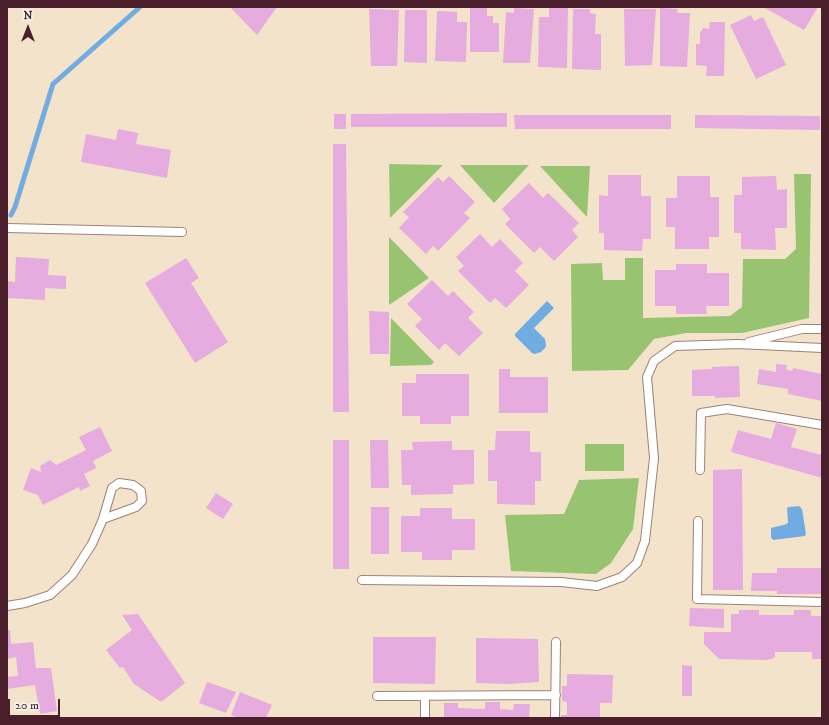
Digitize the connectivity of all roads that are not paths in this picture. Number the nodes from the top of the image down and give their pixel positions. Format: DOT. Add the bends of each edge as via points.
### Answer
graph roads {
  1 [pos="7,228"];
  2 [pos="182,232"];
  3 [pos="822,329"];
  4 [pos="738,344"];
  5 [pos="822,348"];
  6 [pos="822,425"];
  7 [pos="700,470"];
  8 [pos="103,519"];
  9 [pos="698,521"];
  10 [pos="362,580"];
  11 [pos="822,602"];
  12 [pos="7,606"];
  13 [pos="556,642"];
  14 [pos="556,695"];
  15 [pos="377,696"];
  16 [pos="425,696"];
  17 [pos="425,718"];
  18 [pos="555,718"];
  1 -- 2 [label="lane"];
  3 -- 4 [label="lane" via="802,329"];
  4 -- 5 [label="lane"];
  4 -- 10 [label="lane" via="675,346 654,361 647,377 654,458 645,541 637,562 622,577 597,586 561,582"];
  6 -- 7 [label="lane" via="727,409 701,413"];
  8 -- 8 [label="lane" via="112,488 119,484 133,485 141,491 142,501 136,507"];
  8 -- 12 [label="lane" via="92,544 72,575 50,595"];
  9 -- 11 [label="lane" via="697,599"];
  13 -- 14 [label="lane"];
  14 -- 16 [label="lane"];
  14 -- 18 [label="lane"];
  15 -- 16 [label="lane"];
  16 -- 17 [label="lane"];
}
